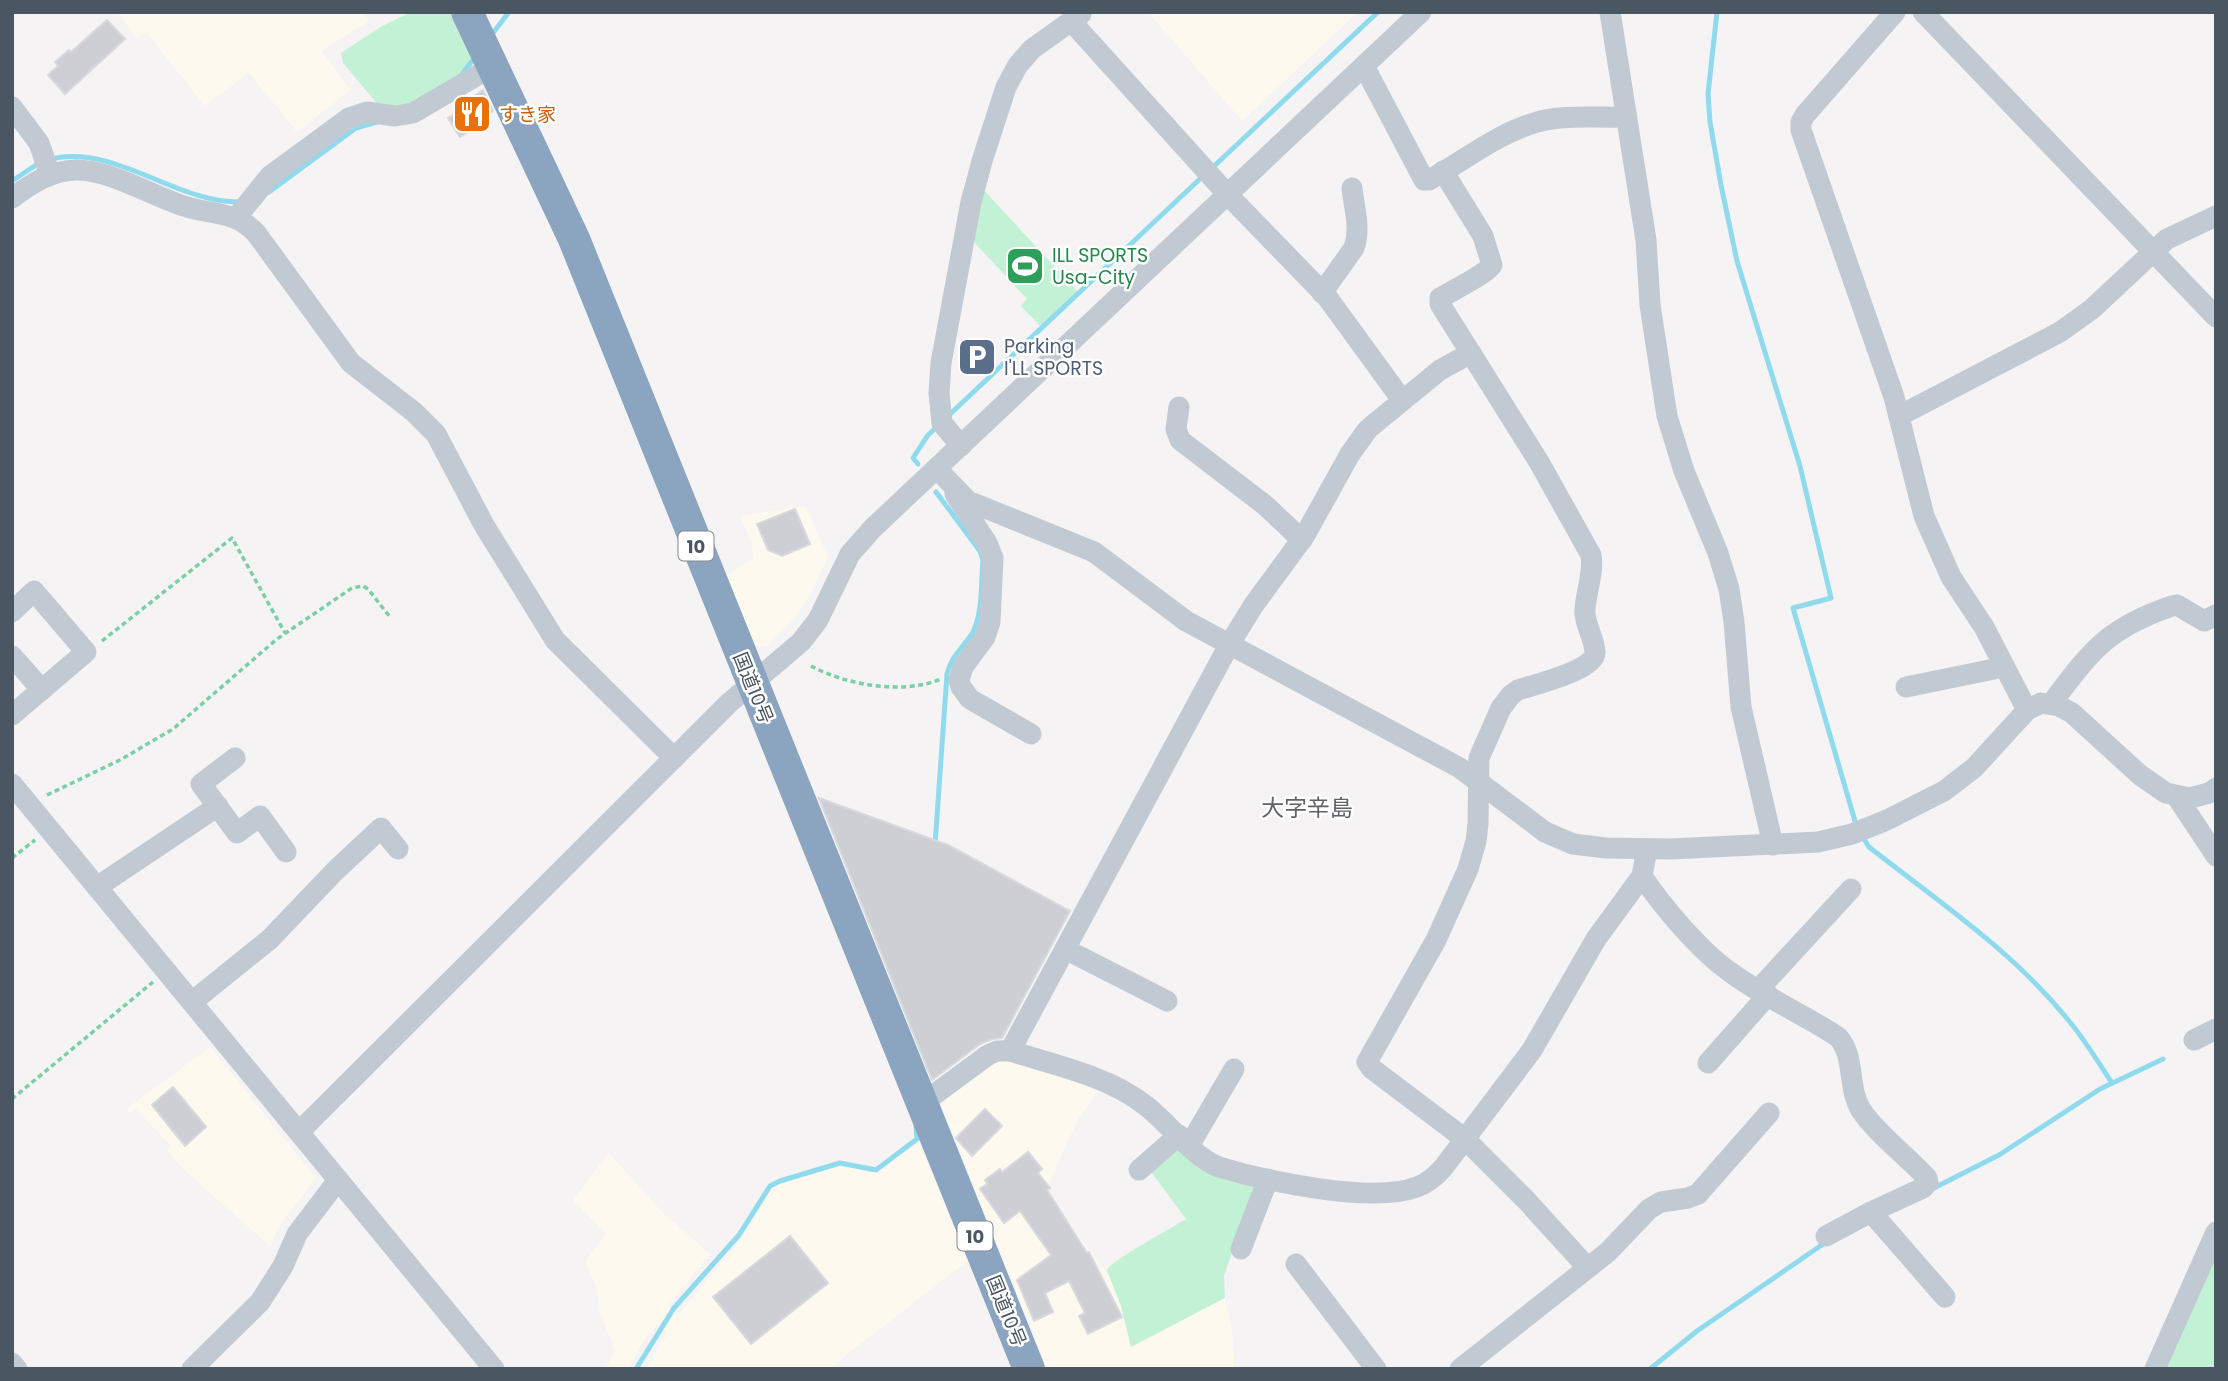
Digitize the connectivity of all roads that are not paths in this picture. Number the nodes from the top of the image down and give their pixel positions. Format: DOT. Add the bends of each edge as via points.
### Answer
graph roads {
  1 [pos="1421,12"];
  2 [pos="1611,12"];
  3 [pos="1895,12"];
  4 [pos="1923,12"];
  5 [pos="1077,17"];
  6 [pos="478,32"];
  7 [pos="1364,66"];
  8 [pos="12,107"];
  9 [pos="1626,117"];
  10 [pos="47,165"];
  11 [pos="1443,171"];
  12 [pos="1352,188"];
  13 [pos="1228,195"];
  14 [pos="12,198"];
  15 [pos="2216,216"];
  16 [pos="236,218"];
  17 [pos="2154,253"];
  18 [pos="1322,293"];
  19 [pos="2216,317"];
  20 [pos="1471,352"];
  21 [pos="1402,400"];
  22 [pos="1179,407"];
  23 [pos="1899,416"];
  24 [pos="961,446"];
  25 [pos="937,469"];
  26 [pos="955,489"];
  27 [pos="1302,540"];
  28 [pos="12,612"];
  29 [pos="2216,615"];
  30 [pos="1229,645"];
  31 [pos="12,656"];
  32 [pos="2004,667"];
  33 [pos="751,683"];
  34 [pos="1906,687"];
  35 [pos="42,690"];
  36 [pos="2051,704"];
  37 [pos="2027,709"];
  38 [pos="12,715"];
  39 [pos="1031,734"];
  40 [pos="236,758"];
  41 [pos="674,758"];
  42 [pos="1478,780"];
  43 [pos="12,784"];
  44 [pos="2216,788"];
  45 [pos="2177,797"];
  46 [pos="218,806"];
  47 [pos="1773,845"];
  48 [pos="398,849"];
  49 [pos="1647,849"];
  50 [pos="286,852"];
  51 [pos="2216,856"];
  52 [pos="1642,876"];
  53 [pos="97,887"];
  54 [pos="1851,889"];
  55 [pos="1065,949"];
  56 [pos="1763,993"];
  57 [pos="1167,1001"];
  58 [pos="192,1002"];
  59 [pos="2216,1029"];
  60 [pos="2194,1040"];
  61 [pos="1010,1051"];
  62 [pos="1708,1063"];
  63 [pos="1234,1069"];
  64 [pos="922,1105"];
  65 [pos="1769,1113"];
  66 [pos="299,1132"];
  67 [pos="1465,1139"];
  68 [pos="1184,1140"];
  69 [pos="1139,1170"];
  70 [pos="1268,1178"];
  71 [pos="338,1180"];
  72 [pos="1871,1212"];
  73 [pos="2216,1232"];
  74 [pos="1826,1236"];
  75 [pos="1241,1250"];
  76 [pos="1296,1264"];
  77 [pos="1587,1267"];
  78 [pos="1945,1297"];
  79 [pos="12,1363"];
  80 [pos="17,1369"];
  81 [pos="192,1369"];
  82 [pos="494,1369"];
  83 [pos="1029,1369"];
  84 [pos="1376,1369"];
  85 [pos="1460,1369"];
  86 [pos="2155,1369"];
  1 -- 7 [label="street"];
  2 -- 9 [label="street"];
  3 -- 23 [label="street" via="1805,115 1801,130"];
  4 -- 17 [label="street"];
  5 -- 13 [label="street"];
  5 -- 24 [label="street" via="1017,65 982,161 941,363 942,423"];
  6 -- 16 [label="street" via="413,113 354,115 279,168"];
  6 -- 33 [label="highway, 国道10号 / 10" via="574,239"];
  7 -- 11 [label="street" via="1420,176 1429,180"];
  7 -- 13 [label="street"];
  8 -- 10 [label="street" via="36,137"];
  9 -- 11 [label="street" via="1535,122"];
  9 -- 47 [label="street" via="1667,416 1729,589 1741,706"];
  10 -- 14 [label="street" via="36,181"];
  10 -- 16 [label="street" via="96,173 185,207"];
  11 -- 20 [label="street" via="1474,219 1492,260 1487,271 1439,299"];
  12 -- 18 [label="street" via="1357,240"];
  13 -- 18 [label="street"];
  13 -- 24 [label="street"];
  15 -- 17 [label="street" via="2175,234"];
  16 -- 41 [label="street" via="256,233 351,363 436,434 484,525 555,640"];
  17 -- 19 [label="street"];
  17 -- 23 [label="street" via="2092,309 2060,331"];
  18 -- 21 [label="street"];
  20 -- 21 [label="street"];
  20 -- 42 [label="street" via="1591,555 1585,618 1594,645 1594,657 1578,670 1511,695 1479,758"];
  21 -- 27 [label="street" via="1356,445"];
  22 -- 27 [label="street" via="1176,429 1181,440"];
  23 -- 32 [label="street" via="1929,528 1951,577"];
  24 -- 25 [label="street"];
  25 -- 26 [label="street"];
  25 -- 33 [label="street" via="850,554 818,620 801,642"];
  26 -- 30 [label="street" via="968,501 1094,552 1172,611"];
  26 -- 39 [label="street" via="993,558 989,629 959,680 966,696"];
  27 -- 30 [label="street"];
  28 -- 35 [label="street" via="34,591 86,652"];
  29 -- 36 [label="street" via="2204,621 2172,606 2126,625 2094,649"];
  30 -- 42 [label="street"];
  30 -- 55 [label="street"];
  31 -- 35 [label="street"];
  32 -- 34 [label="street"];
  32 -- 37 [label="street"];
  33 -- 41 [label="street"];
  33 -- 64 [label="highway, 国道10号 / 10"];
  35 -- 38 [label="street"];
  36 -- 37 [label="street"];
  36 -- 45 [label="street" via="2072,713 2140,775"];
  37 -- 47 [label="street" via="1973,768 1928,801 1852,834"];
  40 -- 46 [label="street" via="201,784"];
  41 -- 66 [label="street"];
  42 -- 49 [label="street" via="1563,841 1588,847"];
  42 -- 67 [label="street" via="1476,841 1468,869 1436,940 1367,1062"];
  43 -- 53 [label="street"];
  44 -- 45 [label="street" via="2190,798"];
  45 -- 51 [label="street"];
  46 -- 50 [label="street" via="237,833 260,816"];
  46 -- 53 [label="street"];
  47 -- 49 [label="street"];
  48 -- 58 [label="street" via="381,828 262,946"];
  49 -- 52 [label="street"];
  52 -- 56 [label="street" via="1716,960"];
  52 -- 67 [label="street" via="1596,939 1523,1065"];
  53 -- 58 [label="street"];
  54 -- 56 [label="street"];
  55 -- 57 [label="street"];
  55 -- 61 [label="street"];
  56 -- 62 [label="street"];
  56 -- 72 [label="street" via="1842,1042 1861,1110 1927,1178 1923,1188"];
  58 -- 66 [label="street"];
  59 -- 60 [label="street"];
  61 -- 64 [label="street" via="988,1055"];
  61 -- 68 [label="street" via="1127,1093"];
  63 -- 68 [label="street"];
  64 -- 83 [label="highway, 国道10号 / 10"];
  65 -- 77 [label="street" via="1698,1194 1656,1205"];
  66 -- 71 [label="street"];
  67 -- 70 [label="street" via="1435,1177 1409,1189 1332,1190"];
  67 -- 77 [label="street"];
  68 -- 69 [label="street"];
  68 -- 70 [label="street" via="1219,1167"];
  70 -- 75 [label="street"];
  71 -- 81 [label="street" via="297,1234 260,1302"];
  71 -- 82 [label="street"];
  72 -- 74 [label="street"];
  72 -- 78 [label="street"];
  73 -- 86 [label="street"];
  76 -- 84 [label="street"];
  77 -- 85 [label="street"];
  79 -- 80 [label="street"];
}
